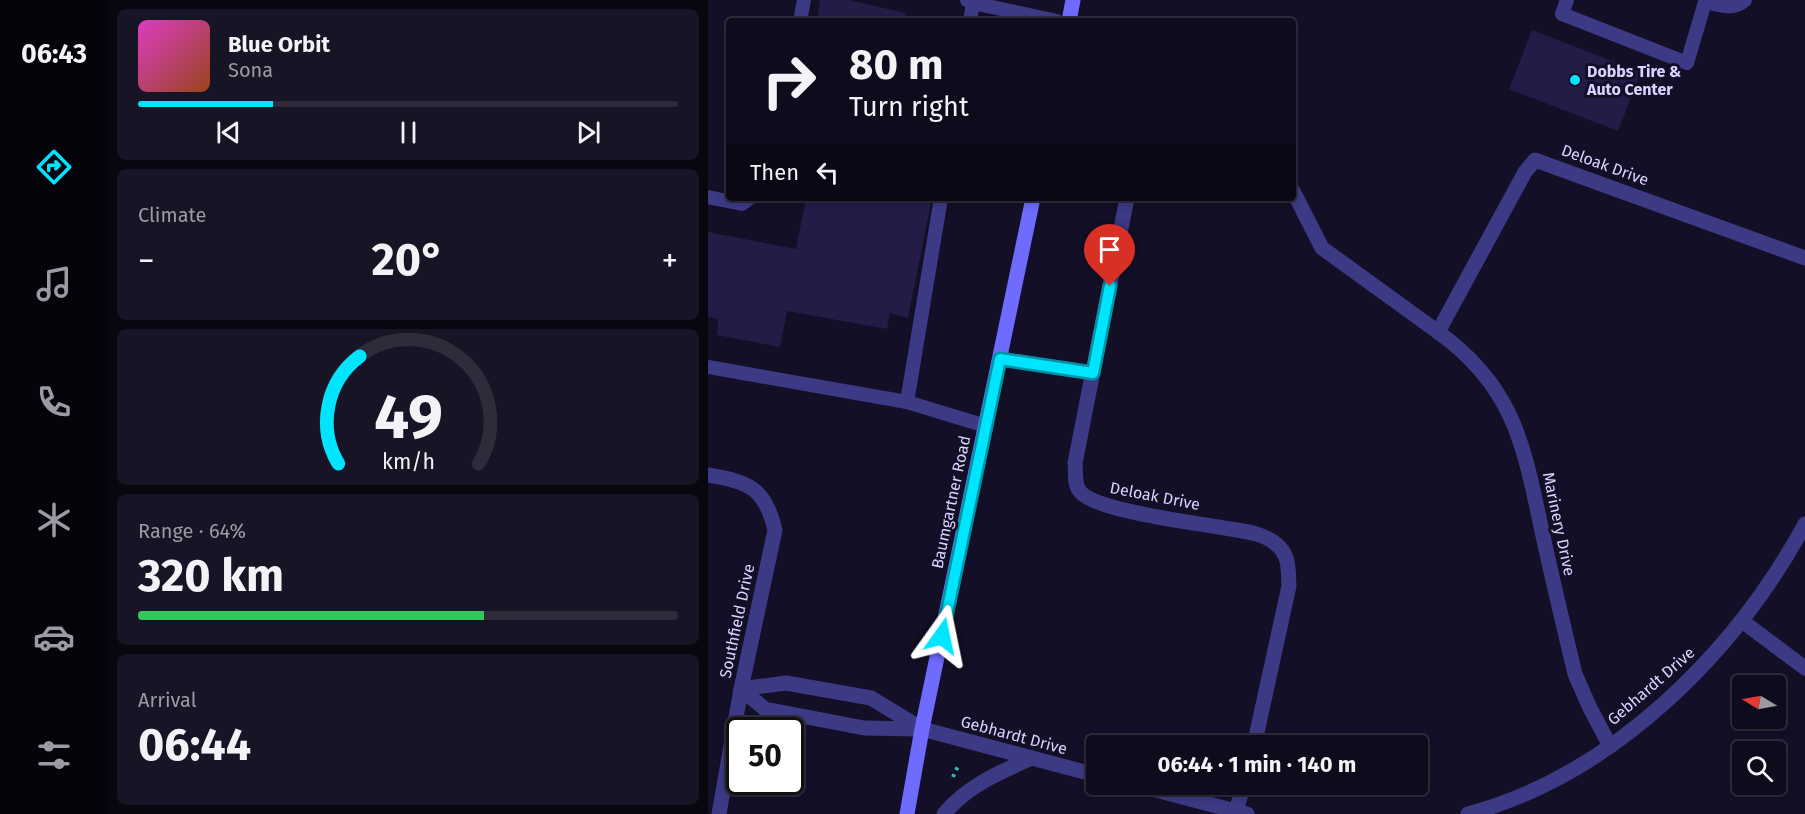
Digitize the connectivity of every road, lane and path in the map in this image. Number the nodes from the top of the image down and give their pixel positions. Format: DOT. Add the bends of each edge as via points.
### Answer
graph roads {
  1 [pos="804,0"];
  2 [pos="1073,0"];
  3 [pos="1567,0"];
  4 [pos="1745,0"];
  5 [pos="1704,1"];
  6 [pos="978,2"];
  7 [pos="801,18"];
  8 [pos="971,18"];
  9 [pos="1045,18"];
  10 [pos="1070,18"];
  11 [pos="708,197"];
  12 [pos="1296,197"];
  13 [pos="726,201"];
  14 [pos="727,201"];
  15 [pos="746,201"];
  16 [pos="940,201"];
  17 [pos="1032,201"];
  18 [pos="1126,201"];
  19 [pos="1805,258"];
  20 [pos="1438,332"];
  21 [pos="1000,359"];
  22 [pos="708,367"];
  23 [pos="1093,373"];
  24 [pos="907,402"];
  25 [pos="986,426"];
  26 [pos="708,475"];
  27 [pos="1805,524"];
  28 [pos="1742,621"];
  29 [pos="1805,668"];
  30 [pos="741,689"];
  31 [pos="922,729"];
  32 [pos="1256,735"];
  33 [pos="1610,746"];
  34 [pos="1032,758"];
  35 [pos="958,766"];
  36 [pos="1086,772"];
  37 [pos="953,777"];
  38 [pos="1173,795"];
  39 [pos="1242,795"];
  40 [pos="1239,813"];
  41 [pos="718,814"];
  42 [pos="906,814"];
  43 [pos="944,814"];
  44 [pos="1468,814"];
  1 -- 7 [label="lane"];
  2 -- 10 [label="main road"];
  3 -- 5 [label="lane" via="1562,14 1687,63"];
  4 -- 5 [label="lane" via="1738,6 1727,7"];
  6 -- 8 [label="lane"];
  6 -- 9 [label="lane"];
  11 -- 13 [label="lane"];
  12 -- 20 [label="street" via="1322,248"];
  14 -- 15 [label="lane"];
  16 -- 24 [label="lane"];
  17 -- 21 [label="main road, Baumgartner Road"];
  18 -- 23 [label="street, Deloak Drive"];
  19 -- 20 [label="street, Deloak Drive" via="1535,160"];
  20 -- 33 [label="street, Marinery Drive" via="1461,348 1489,378 1508,410 1526,458 1575,674"];
  21 -- 23 [label="street"];
  21 -- 25 [label="main road, Baumgartner Road"];
  22 -- 24 [label="lane"];
  23 -- 32 [label="street, Deloak Drive" via="1075,463 1079,490 1087,498 1137,513 1257,533 1277,544 1288,561 1288,586"];
  24 -- 25 [label="lane"];
  25 -- 31 [label="main road, Baumgartner Road"];
  26 -- 30 [label="street, Southfield Drive" via="752,487 771,513 775,530"];
  27 -- 28 [label="street, Gebhardt Drive"];
  28 -- 29 [label="street"];
  28 -- 33 [label="street, Gebhardt Drive" via="1669,698"];
  30 -- 31 [label="street" via="765,709 864,728"];
  30 -- 31 [label="street" via="786,683 871,698"];
  30 -- 41 [label="street, Southfield Drive"];
  31 -- 34 [label="street, Gebhardt Drive"];
  31 -- 42 [label="main road, Baumgartner Road"];
  33 -- 44 [label="street, Gebhardt Drive" via="1569,774 1492,808"];
  34 -- 36 [label="street, Gebhardt Drive"];
  34 -- 43 [label="street" via="990,777 954,802"];
  35 -- 37 [label="path"];
  38 -- 40 [label="street"];
  39 -- 40 [label="street"];
}
